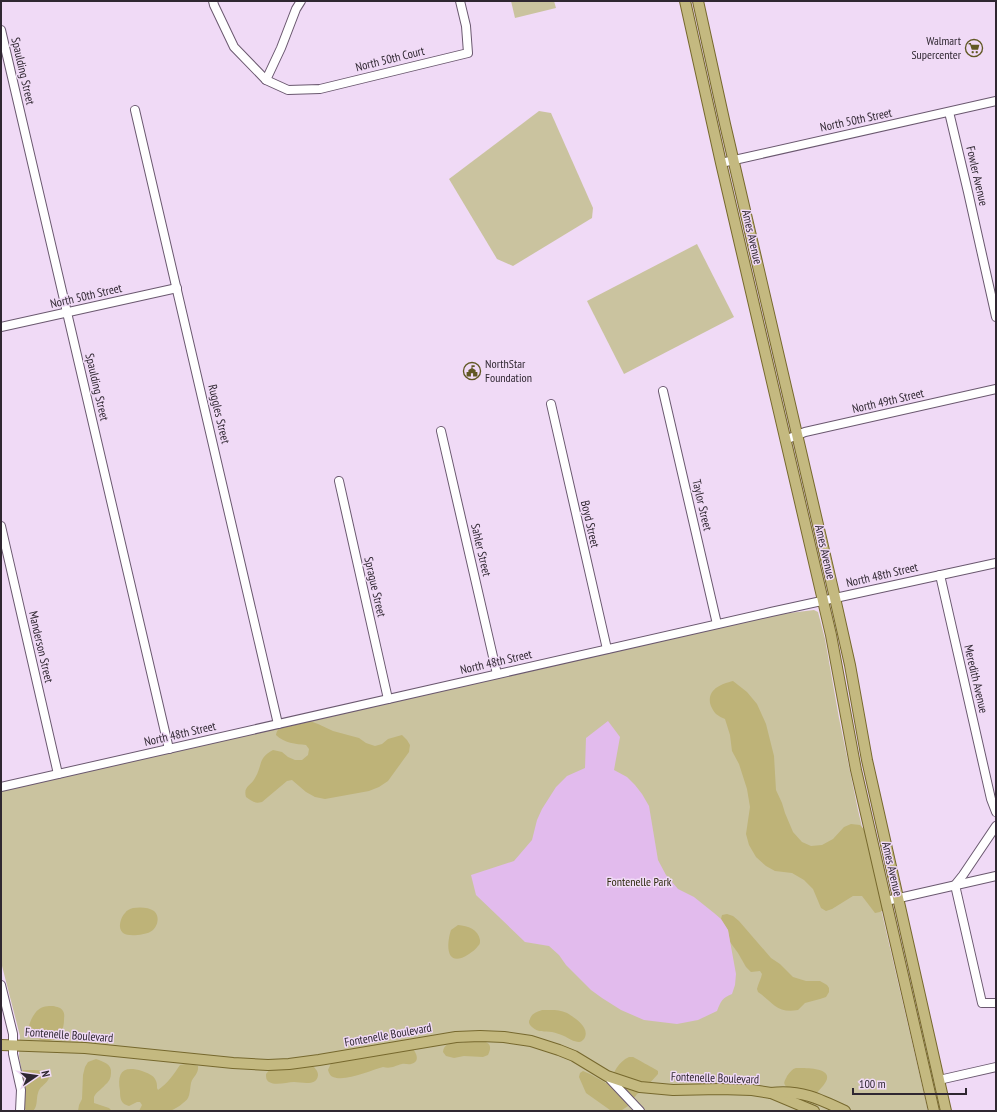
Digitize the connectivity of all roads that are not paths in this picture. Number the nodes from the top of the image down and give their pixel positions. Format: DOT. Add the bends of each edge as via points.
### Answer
graph roads {
  1 [pos="213,1"];
  2 [pos="301,1"];
  3 [pos="460,1"];
  4 [pos="685,1"];
  5 [pos="698,1"];
  6 [pos="1,30"];
  7 [pos="266,80"];
  8 [pos="996,101"];
  9 [pos="135,110"];
  10 [pos="949,112"];
  11 [pos="734,160"];
  12 [pos="721,163"];
  13 [pos="177,288"];
  14 [pos="67,312"];
  15 [pos="996,317"];
  16 [pos="1,327"];
  17 [pos="996,389"];
  18 [pos="663,391"];
  19 [pos="551,404"];
  20 [pos="441,431"];
  21 [pos="797,436"];
  22 [pos="786,440"];
  23 [pos="339,481"];
  24 [pos="1,526"];
  25 [pos="996,563"];
  26 [pos="940,575"];
  27 [pos="835,598"];
  28 [pos="823,601"];
  29 [pos="717,624"];
  30 [pos="607,649"];
  31 [pos="497,674"];
  32 [pos="388,699"];
  33 [pos="278,724"];
  34 [pos="169,749"];
  35 [pos="58,774"];
  36 [pos="1,787"];
  37 [pos="996,812"];
  38 [pos="996,826"];
  39 [pos="996,876"];
  40 [pos="955,885"];
  41 [pos="898,898"];
  42 [pos="886,901"];
  43 [pos="903,974"];
  44 [pos="1,985"];
  45 [pos="996,1003"];
  46 [pos="931,1042"];
  47 [pos="1,1045"];
  48 [pos="13,1045"];
  49 [pos="996,1068"];
  50 [pos="607,1076"];
  51 [pos="939,1080"];
  52 [pos="640,1086"];
  53 [pos="771,1093"];
  54 [pos="634,1104"];
  55 [pos="20,1111"];
  56 [pos="640,1111"];
  57 [pos="814,1111"];
  58 [pos="845,1111"];
  59 [pos="934,1111"];
  60 [pos="946,1111"];
  1 -- 7 [label="street" via="234,47"];
  2 -- 7 [label="street"];
  3 -- 7 [label="street, North 50th Court" via="466,26 468,53 320,89 288,90"];
  4 -- 12 [label="main road, Ames Avenue"];
  5 -- 11 [label="main road, Ames Avenue"];
  6 -- 14 [label="street, Spaulding Street"];
  8 -- 10 [label="street, North 50th Street"];
  9 -- 13 [label="street, Ruggles Street"];
  10 -- 11 [label="street, North 50th Street"];
  10 -- 15 [label="street, Fowler Avenue"];
  11 -- 12 [label="street, North 50th Street"];
  11 -- 21 [label="main road, Ames Avenue"];
  12 -- 22 [label="main road, Ames Avenue"];
  13 -- 14 [label="street, North 50th Street"];
  13 -- 33 [label="street, Ruggles Street"];
  14 -- 16 [label="street, North 50th Street"];
  14 -- 34 [label="street, Spaulding Street"];
  17 -- 21 [label="street, North 49th Street"];
  18 -- 29 [label="street, Taylor Street"];
  19 -- 30 [label="street, Boyd Street"];
  20 -- 31 [label="street, Sahler Street"];
  21 -- 22 [label="street, North 49th Street"];
  21 -- 27 [label="main road, Ames Avenue"];
  22 -- 28 [label="main road, Ames Avenue"];
  23 -- 32 [label="street, Sprague Street"];
  24 -- 35 [label="street, Manderson Street"];
  25 -- 26 [label="street, North 48th Street"];
  26 -- 27 [label="street, North 48th Street"];
  26 -- 37 [label="street, Meredith Avenue" via="991,800"];
  27 -- 28 [label="street, North 48th Street"];
  27 -- 41 [label="main road, Ames Avenue"];
  28 -- 29 [label="street, North 48th Street"];
  28 -- 42 [label="main road, Ames Avenue" via="851,749"];
  29 -- 30 [label="street, North 48th Street"];
  30 -- 31 [label="street, North 48th Street"];
  31 -- 32 [label="street, North 48th Street"];
  32 -- 33 [label="street, North 48th Street"];
  33 -- 34 [label="street, North 48th Street"];
  34 -- 35 [label="street, North 48th Street"];
  35 -- 36 [label="street, North 48th Street"];
  38 -- 40 [label="street"];
  39 -- 40 [label="street"];
  40 -- 41 [label="street"];
  40 -- 45 [label="street" via="982,1003"];
  41 -- 42 [label="street"];
  41 -- 46 [label="main road, Ames Avenue"];
  42 -- 43 [label="main road, Ames Avenue"];
  43 -- 46 [label="main road" via="913,985 922,1023"];
  43 -- 59 [label="main road, Ames Avenue"];
  44 -- 48 [label="street" via="12,1027"];
  46 -- 51 [label="main road, Ames Avenue"];
  47 -- 48 [label="main road, Fontenelle Boulevard"];
  48 -- 50 [label="main road, Fontenelle Boulevard" via="85,1048 268,1065 319,1060 449,1038 495,1036 530,1041 559,1050"];
  48 -- 55 [label="street" via="21,1090"];
  49 -- 51 [label="street"];
  50 -- 52 [label="main road, Fontenelle Boulevard"];
  50 -- 54 [label="street"];
  51 -- 60 [label="main road, Ames Avenue"];
  52 -- 53 [label="main road, Fontenelle Boulevard" via="680,1090 740,1089"];
  52 -- 54 [label="street" via="634,1094"];
  53 -- 57 [label="main road, Fontenelle Boulevard"];
  53 -- 58 [label="main road, Fontenelle Boulevard" via="806,1095"];
  54 -- 56 [label="street"];
}
